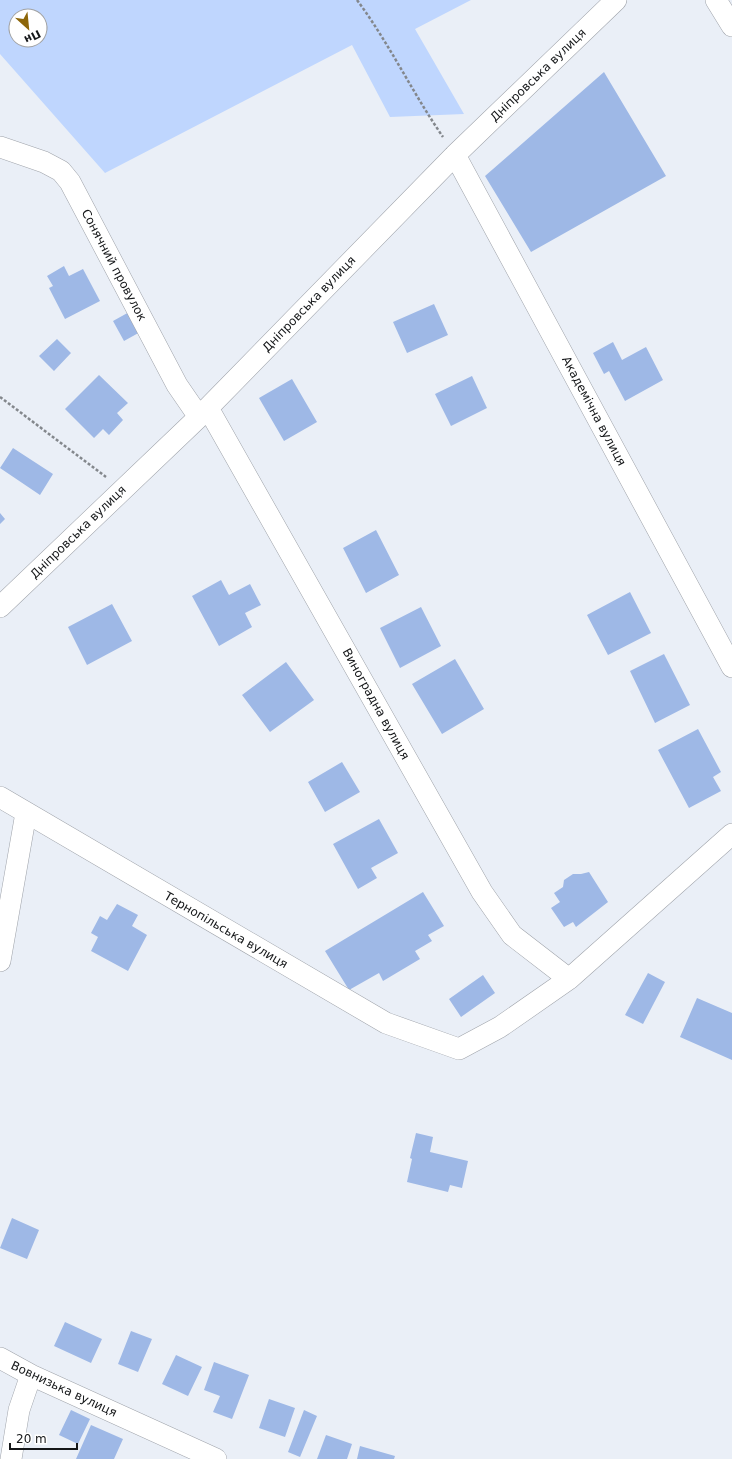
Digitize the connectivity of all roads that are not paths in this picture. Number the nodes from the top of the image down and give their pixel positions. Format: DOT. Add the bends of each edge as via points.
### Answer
graph roads {
  1 [pos="616,0"];
  2 [pos="716,0"];
  3 [pos="732,26"];
  4 [pos="0,147"];
  5 [pos="456,155"];
  6 [pos="204,412"];
  7 [pos="0,607"];
  8 [pos="732,667"];
  9 [pos="0,797"];
  10 [pos="26,813"];
  11 [pos="732,834"];
  12 [pos="0,961"];
  13 [pos="569,979"];
  14 [pos="0,1358"];
  15 [pos="31,1375"];
  16 [pos="11,1459"];
  17 [pos="216,1459"];
  1 -- 5 [label="street, Дніпровська вулиця"];
  2 -- 3 [label="street"];
  4 -- 6 [label="street, Сонячний провулок" via="44,162 61,171 70,182 177,385"];
  5 -- 6 [label="street, Дніпровська вулиця"];
  5 -- 8 [label="street, Академічна вулиця"];
  6 -- 7 [label="street, Дніпровська вулиця"];
  6 -- 13 [label="street, Виноградна вулиця" via="482,892 512,935"];
  9 -- 10 [label="street, Тернопільська вулиця"];
  10 -- 12 [label="street"];
  10 -- 13 [label="street, Тернопільська вулиця" via="386,1023 459,1050 500,1027"];
  11 -- 13 [label="street"];
  14 -- 15 [label="street, Вовнизька вулиця"];
  15 -- 16 [label="street" via="19,1410"];
  15 -- 17 [label="street, Вовнизька вулиця"];
}
